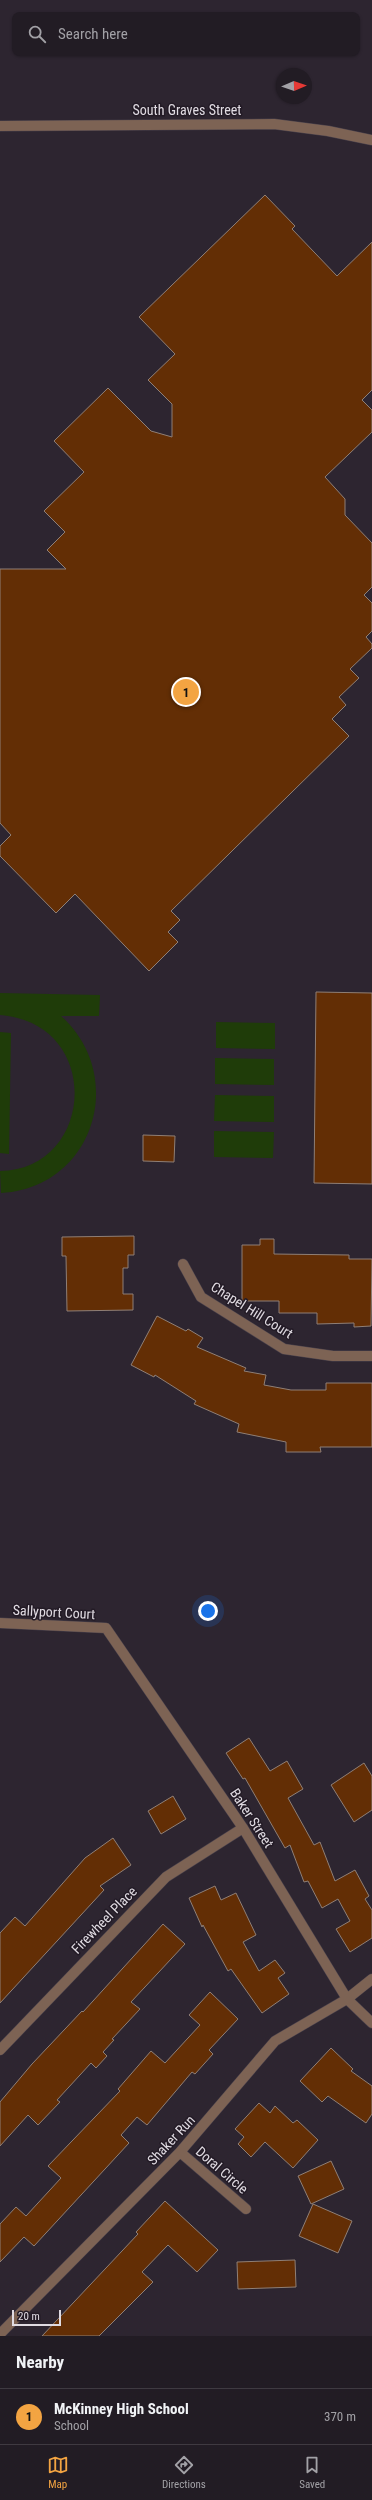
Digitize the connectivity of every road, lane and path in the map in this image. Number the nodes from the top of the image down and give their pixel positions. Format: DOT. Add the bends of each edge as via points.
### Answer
graph roads {
  1 [pos="0,126"];
  2 [pos="372,140"];
  3 [pos="183,1264"];
  4 [pos="372,1356"];
  5 [pos="0,1623"];
  6 [pos="106,1628"];
  7 [pos="243,1828"];
  8 [pos="372,1979"];
  9 [pos="347,1999"];
  10 [pos="372,2023"];
  11 [pos="0,2050"];
  12 [pos="180,2152"];
  13 [pos="246,2210"];
  14 [pos="0,2334"];
  1 -- 2 [label="street, South Graves Street" via="274,124 328,130"];
  3 -- 4 [label="street, Chapel Hill Court" via="201,1297 284,1349 333,1356"];
  5 -- 6 [label="street, Sallyport Court"];
  6 -- 7 [label="street, Baker Street"];
  7 -- 9 [label="street, Baker Street"];
  7 -- 11 [label="street, Firewheel Place" via="166,1876"];
  8 -- 9 [label="street, Shaker Run"];
  9 -- 10 [label="street, Baker Street"];
  9 -- 12 [label="street, Shaker Run" via="275,2041"];
  12 -- 13 [label="street, Doral Circle"];
  12 -- 14 [label="street, Shaker Run"];
}
